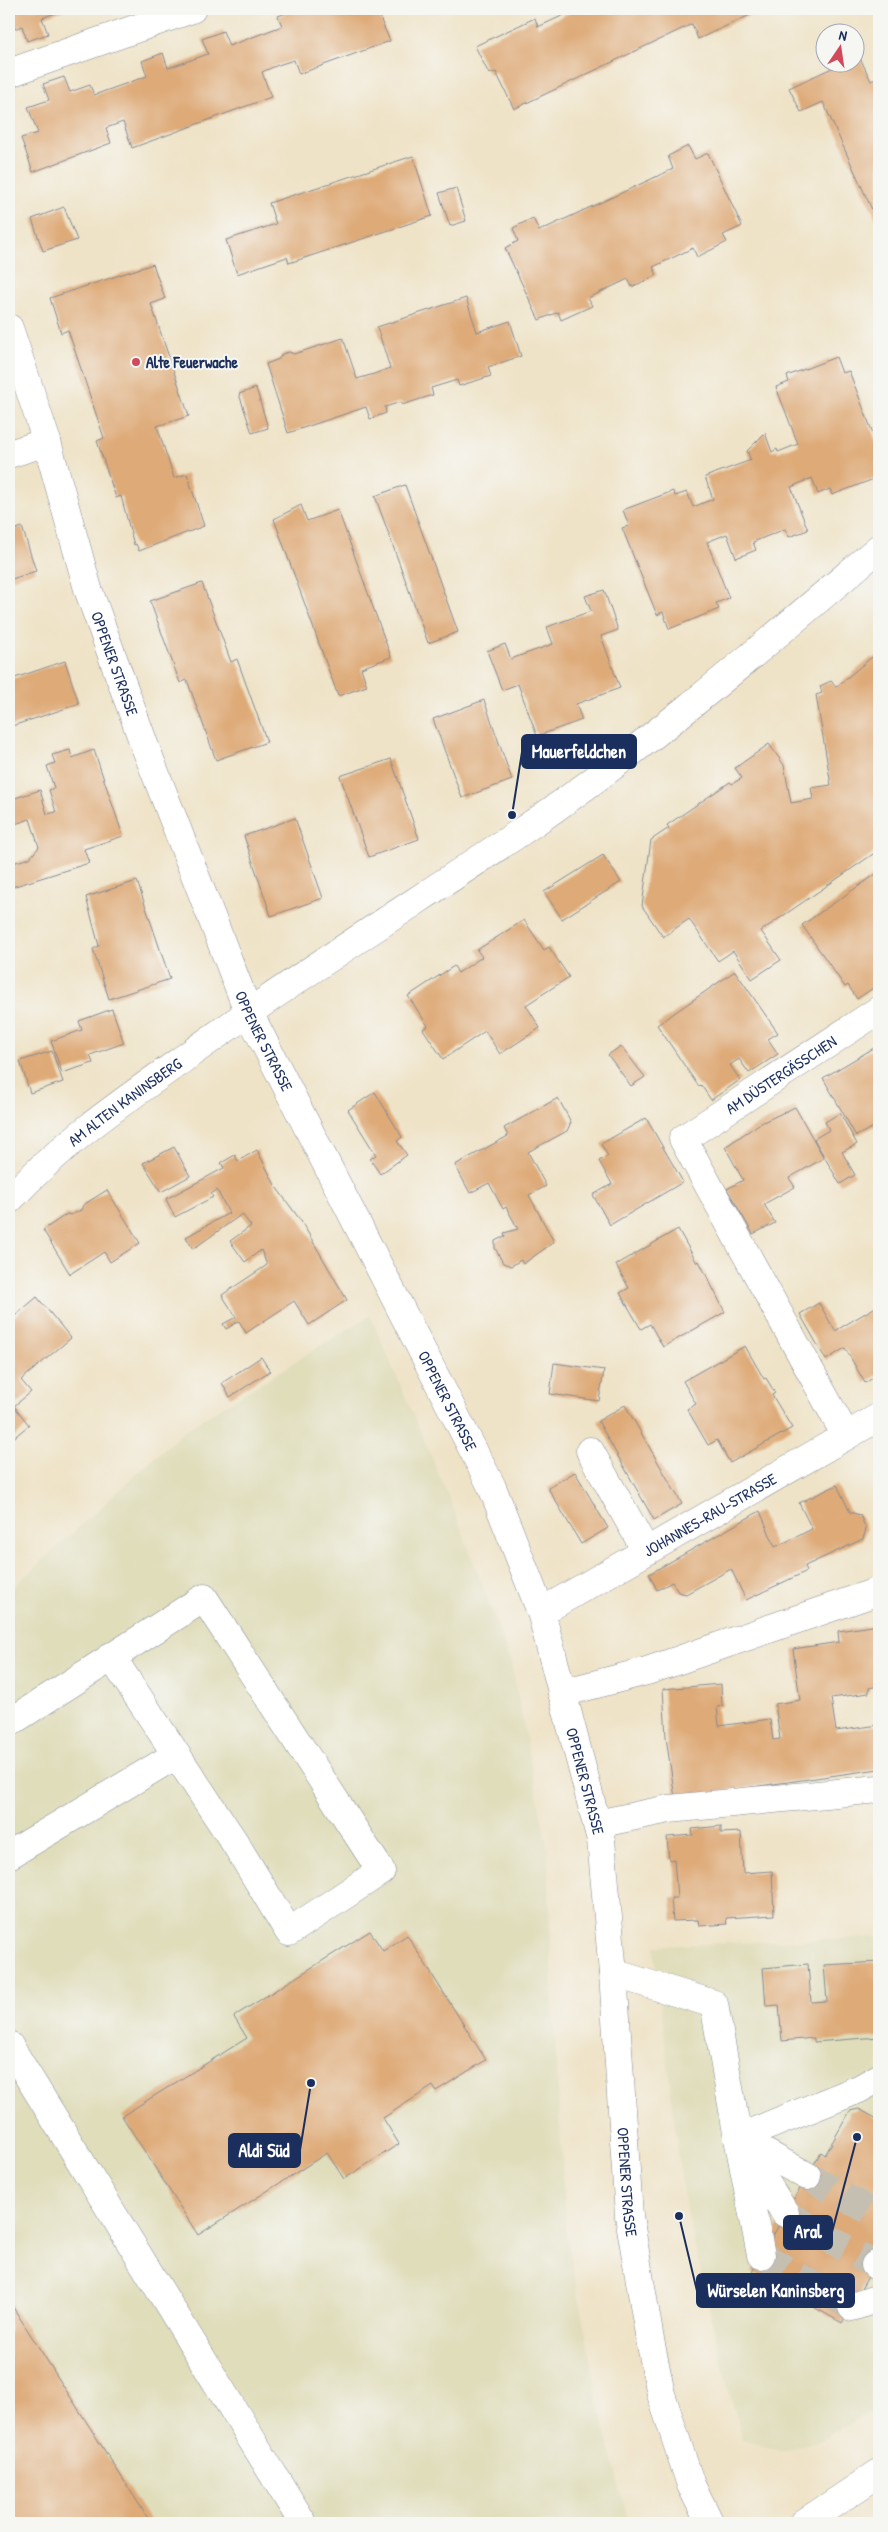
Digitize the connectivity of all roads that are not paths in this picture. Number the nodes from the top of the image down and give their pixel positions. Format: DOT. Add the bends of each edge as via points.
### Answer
graph roads {
  1 [pos="192,9"];
  2 [pos="9,73"];
  3 [pos="9,328"];
  4 [pos="47,442"];
  5 [pos="9,454"];
  6 [pos="879,548"];
  7 [pos="879,1010"];
  8 [pos="248,1011"];
  9 [pos="9,1200"];
  10 [pos="879,1417"];
  11 [pos="846,1436"];
  12 [pos="590,1451"];
  13 [pos="646,1551"];
  14 [pos="879,1591"];
  15 [pos="540,1612"];
  16 [pos="111,1656"];
  17 [pos="562,1693"];
  18 [pos="9,1723"];
  19 [pos="176,1755"];
  20 [pos="879,1789"];
  21 [pos="597,1824"];
  22 [pos="9,1855"];
  23 [pos="613,1973"];
  24 [pos="9,2045"];
  25 [pos="869,2083"];
  26 [pos="738,2138"];
  27 [pos="807,2176"];
  28 [pos="784,2213"];
  29 [pos="761,2255"];
  30 [pos="879,2298"];
  31 [pos="852,2307"];
  32 [pos="879,2473"];
  33 [pos="303,2523"];
  34 [pos="710,2523"];
  35 [pos="804,2523"];
  1 -- 2 [label="street"];
  3 -- 4 [label="street, OPPENER STRASSE"];
  4 -- 5 [label="street"];
  4 -- 8 [label="street, OPPENER STRASSE" via="88,589 144,744"];
  6 -- 8 [label="street, AM ALTEN KANINSBERG" via="684,713 557,807"];
  7 -- 11 [label="street, AM DÜSTERGÄSSCHEN" via="683,1139"];
  8 -- 9 [label="street, AM ALTEN KANINSBERG" via="152,1079 39,1167"];
  8 -- 15 [label="street, OPPENER STRASSE" via="492,1487"];
  10 -- 11 [label="street, JOHANNES-RAU-STRASSE"];
  11 -- 13 [label="street, JOHANNES-RAU-STRASSE"];
  12 -- 13 [label="street"];
  13 -- 15 [label="street, JOHANNES-RAU-STRASSE"];
  14 -- 17 [label="street" via="647,1671"];
  15 -- 17 [label="street, OPPENER STRASSE"];
  16 -- 18 [label="street"];
  16 -- 19 [label="street"];
  16 -- 19 [label="street" via="204,1598 381,1871 289,1932"];
  17 -- 21 [label="street, OPPENER STRASSE"];
  19 -- 22 [label="street"];
  20 -- 21 [label="street" via="669,1809"];
  21 -- 23 [label="street, OPPENER STRASSE"];
  23 -- 26 [label="street" via="714,2004"];
  23 -- 34 [label="street, OPPENER STRASSE" via="629,2216 650,2340 661,2394 691,2485"];
  24 -- 33 [label="street"];
  25 -- 26 [label="street"];
  26 -- 27 [label="street"];
  26 -- 28 [label="street"];
  26 -- 29 [label="street"];
  30 -- 31 [label="street"];
  32 -- 35 [label="street"];
}
